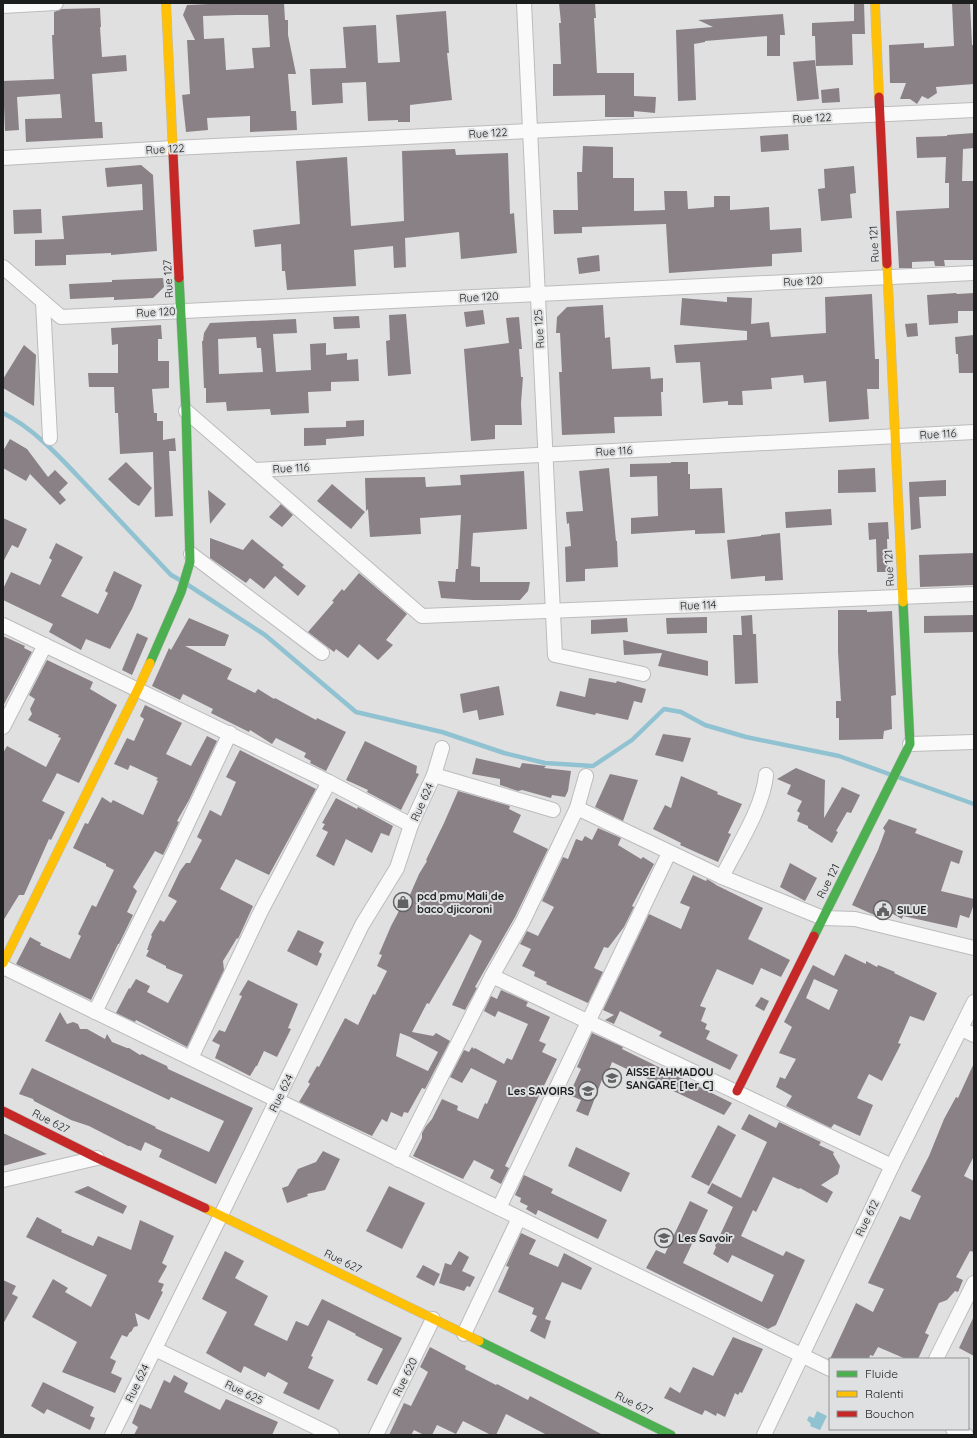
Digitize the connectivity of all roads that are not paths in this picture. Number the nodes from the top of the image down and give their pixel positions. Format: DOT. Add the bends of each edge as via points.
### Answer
graph roads {
  1 [pos="56,3"];
  2 [pos="166,3"];
  3 [pos="524,3"];
  4 [pos="875,3"];
  5 [pos="3,6"];
  6 [pos="974,110"];
  7 [pos="880,115"];
  8 [pos="530,131"];
  9 [pos="173,148"];
  10 [pos="3,158"];
  11 [pos="3,267"];
  12 [pos="974,273"];
  13 [pos="888,277"];
  14 [pos="538,294"];
  15 [pos="43,302"];
  16 [pos="181,311"];
  17 [pos="186,411"];
  18 [pos="974,432"];
  19 [pos="896,436"];
  20 [pos="50,438"];
  21 [pos="545,455"];
  22 [pos="255,470"];
  23 [pos="191,554"];
  24 [pos="974,594"];
  25 [pos="903,596"];
  26 [pos="553,610"];
  27 [pos="3,625"];
  28 [pos="45,645"];
  29 [pos="322,653"];
  30 [pos="643,674"];
  31 [pos="138,689"];
  32 [pos="3,727"];
  33 [pos="230,733"];
  34 [pos="974,742"];
  35 [pos="910,744"];
  36 [pos="442,748"];
  37 [pos="434,775"];
  38 [pos="766,775"];
  39 [pos="586,776"];
  40 [pos="329,782"];
  41 [pos="577,808"];
  42 [pos="553,810"];
  43 [pos="411,825"];
  44 [pos="669,853"];
  45 [pos="722,877"];
  46 [pos="823,918"];
  47 [pos="974,948"];
  48 [pos="3,963"];
  49 [pos="3,967"];
  50 [pos="492,976"];
  51 [pos="974,1002"];
  52 [pos="95,1012"];
  53 [pos="589,1022"];
  54 [pos="968,1032"];
  55 [pos="191,1058"];
  56 [pos="737,1092"];
  57 [pos="277,1100"];
  58 [pos="3,1111"];
  59 [pos="97,1158"];
  60 [pos="399,1160"];
  61 [pos="892,1166"];
  62 [pos="3,1180"];
  63 [pos="499,1208"];
  64 [pos="221,1215"];
  65 [pos="520,1218"];
  66 [pos="974,1283"];
  67 [pos="433,1319"];
  68 [pos="464,1334"];
  69 [pos="155,1349"];
  70 [pos="802,1355"];
  71 [pos="936,1358"];
  72 [pos="829,1368"];
  73 [pos="955,1430"];
  74 [pos="112,1435"];
  75 [pos="332,1435"];
  76 [pos="376,1435"];
  77 [pos="671,1435"];
  78 [pos="764,1435"];
  79 [pos="966,1435"];
  1 -- 5 [label="street"];
  2 -- 9 [label="street, Rue 127"];
  3 -- 8 [label="street, Rue 125"];
  4 -- 7 [label="street, Rue 121"];
  6 -- 7 [label="street, Rue 122"];
  7 -- 8 [label="street, Rue 122"];
  7 -- 13 [label="street, Rue 121"];
  8 -- 9 [label="street, Rue 122"];
  8 -- 14 [label="street, Rue 125"];
  9 -- 10 [label="street, Rue 122"];
  9 -- 16 [label="street, Rue 127"];
  11 -- 15 [label="street, Rue 120"];
  12 -- 13 [label="street, Rue 120"];
  13 -- 14 [label="street, Rue 120"];
  13 -- 19 [label="street, Rue 121"];
  14 -- 16 [label="street, Rue 120"];
  14 -- 21 [label="street, Rue 125"];
  15 -- 16 [label="street, Rue 120" via="61,317"];
  15 -- 20 [label="street"];
  16 -- 17 [label="street, Rue 127"];
  17 -- 22 [label="street"];
  17 -- 23 [label="street, Rue 127"];
  18 -- 19 [label="street, Rue 116"];
  19 -- 21 [label="street, Rue 116"];
  19 -- 25 [label="street, Rue 121"];
  21 -- 22 [label="street, Rue 116"];
  21 -- 26 [label="street, Rue 125"];
  22 -- 26 [label="street, Rue 114" via="422,616"];
  23 -- 29 [label="street"];
  23 -- 31 [label="street, Rue 127" via="181,592"];
  24 -- 25 [label="street, Rue 114"];
  25 -- 26 [label="street, Rue 114"];
  25 -- 35 [label="street, Rue 121"];
  26 -- 30 [label="street, Rue 125" via="555,655"];
  27 -- 28 [label="street"];
  28 -- 31 [label="street"];
  28 -- 32 [label="street"];
  31 -- 33 [label="street"];
  31 -- 48 [label="street, Rue 127"];
  33 -- 40 [label="street"];
  33 -- 52 [label="street" via="176,850"];
  34 -- 35 [label="street"];
  35 -- 46 [label="street, Rue 121"];
  36 -- 37 [label="street, Rue 624"];
  37 -- 42 [label="street"];
  37 -- 43 [label="street, Rue 624"];
  38 -- 45 [label="street" via="765,789"];
  39 -- 41 [label="street"];
  40 -- 43 [label="street"];
  40 -- 55 [label="street" via="261,911"];
  41 -- 44 [label="street"];
  41 -- 50 [label="street" via="523,921"];
  43 -- 57 [label="street, Rue 624" via="397,868 362,926"];
  44 -- 45 [label="street"];
  44 -- 53 [label="street"];
  45 -- 46 [label="street"];
  46 -- 47 [label="street" via="855,919"];
  46 -- 56 [label="street, Rue 121"];
  49 -- 52 [label="street"];
  50 -- 53 [label="street"];
  50 -- 60 [label="street"];
  51 -- 54 [label="street, Rue 612"];
  52 -- 55 [label="street"];
  53 -- 56 [label="street"];
  53 -- 63 [label="street"];
  54 -- 61 [label="street, Rue 612"];
  55 -- 57 [label="street"];
  56 -- 61 [label="street"];
  57 -- 60 [label="street"];
  57 -- 64 [label="street, Rue 624"];
  58 -- 59 [label="street, Rue 627"];
  59 -- 62 [label="street"];
  59 -- 64 [label="street, Rue 627"];
  60 -- 63 [label="street"];
  61 -- 70 [label="street, Rue 612"];
  63 -- 65 [label="street"];
  64 -- 67 [label="street, Rue 627"];
  64 -- 69 [label="street, Rue 624"];
  65 -- 68 [label="street"];
  65 -- 70 [label="street"];
  66 -- 71 [label="street"];
  67 -- 68 [label="street, Rue 627"];
  67 -- 76 [label="street, Rue 620"];
  68 -- 77 [label="street, Rue 627"];
  69 -- 74 [label="street, Rue 624"];
  69 -- 75 [label="street, Rue 625"];
  70 -- 72 [label="street"];
  70 -- 78 [label="street, Rue 612"];
  73 -- 79 [label="street"];
}
